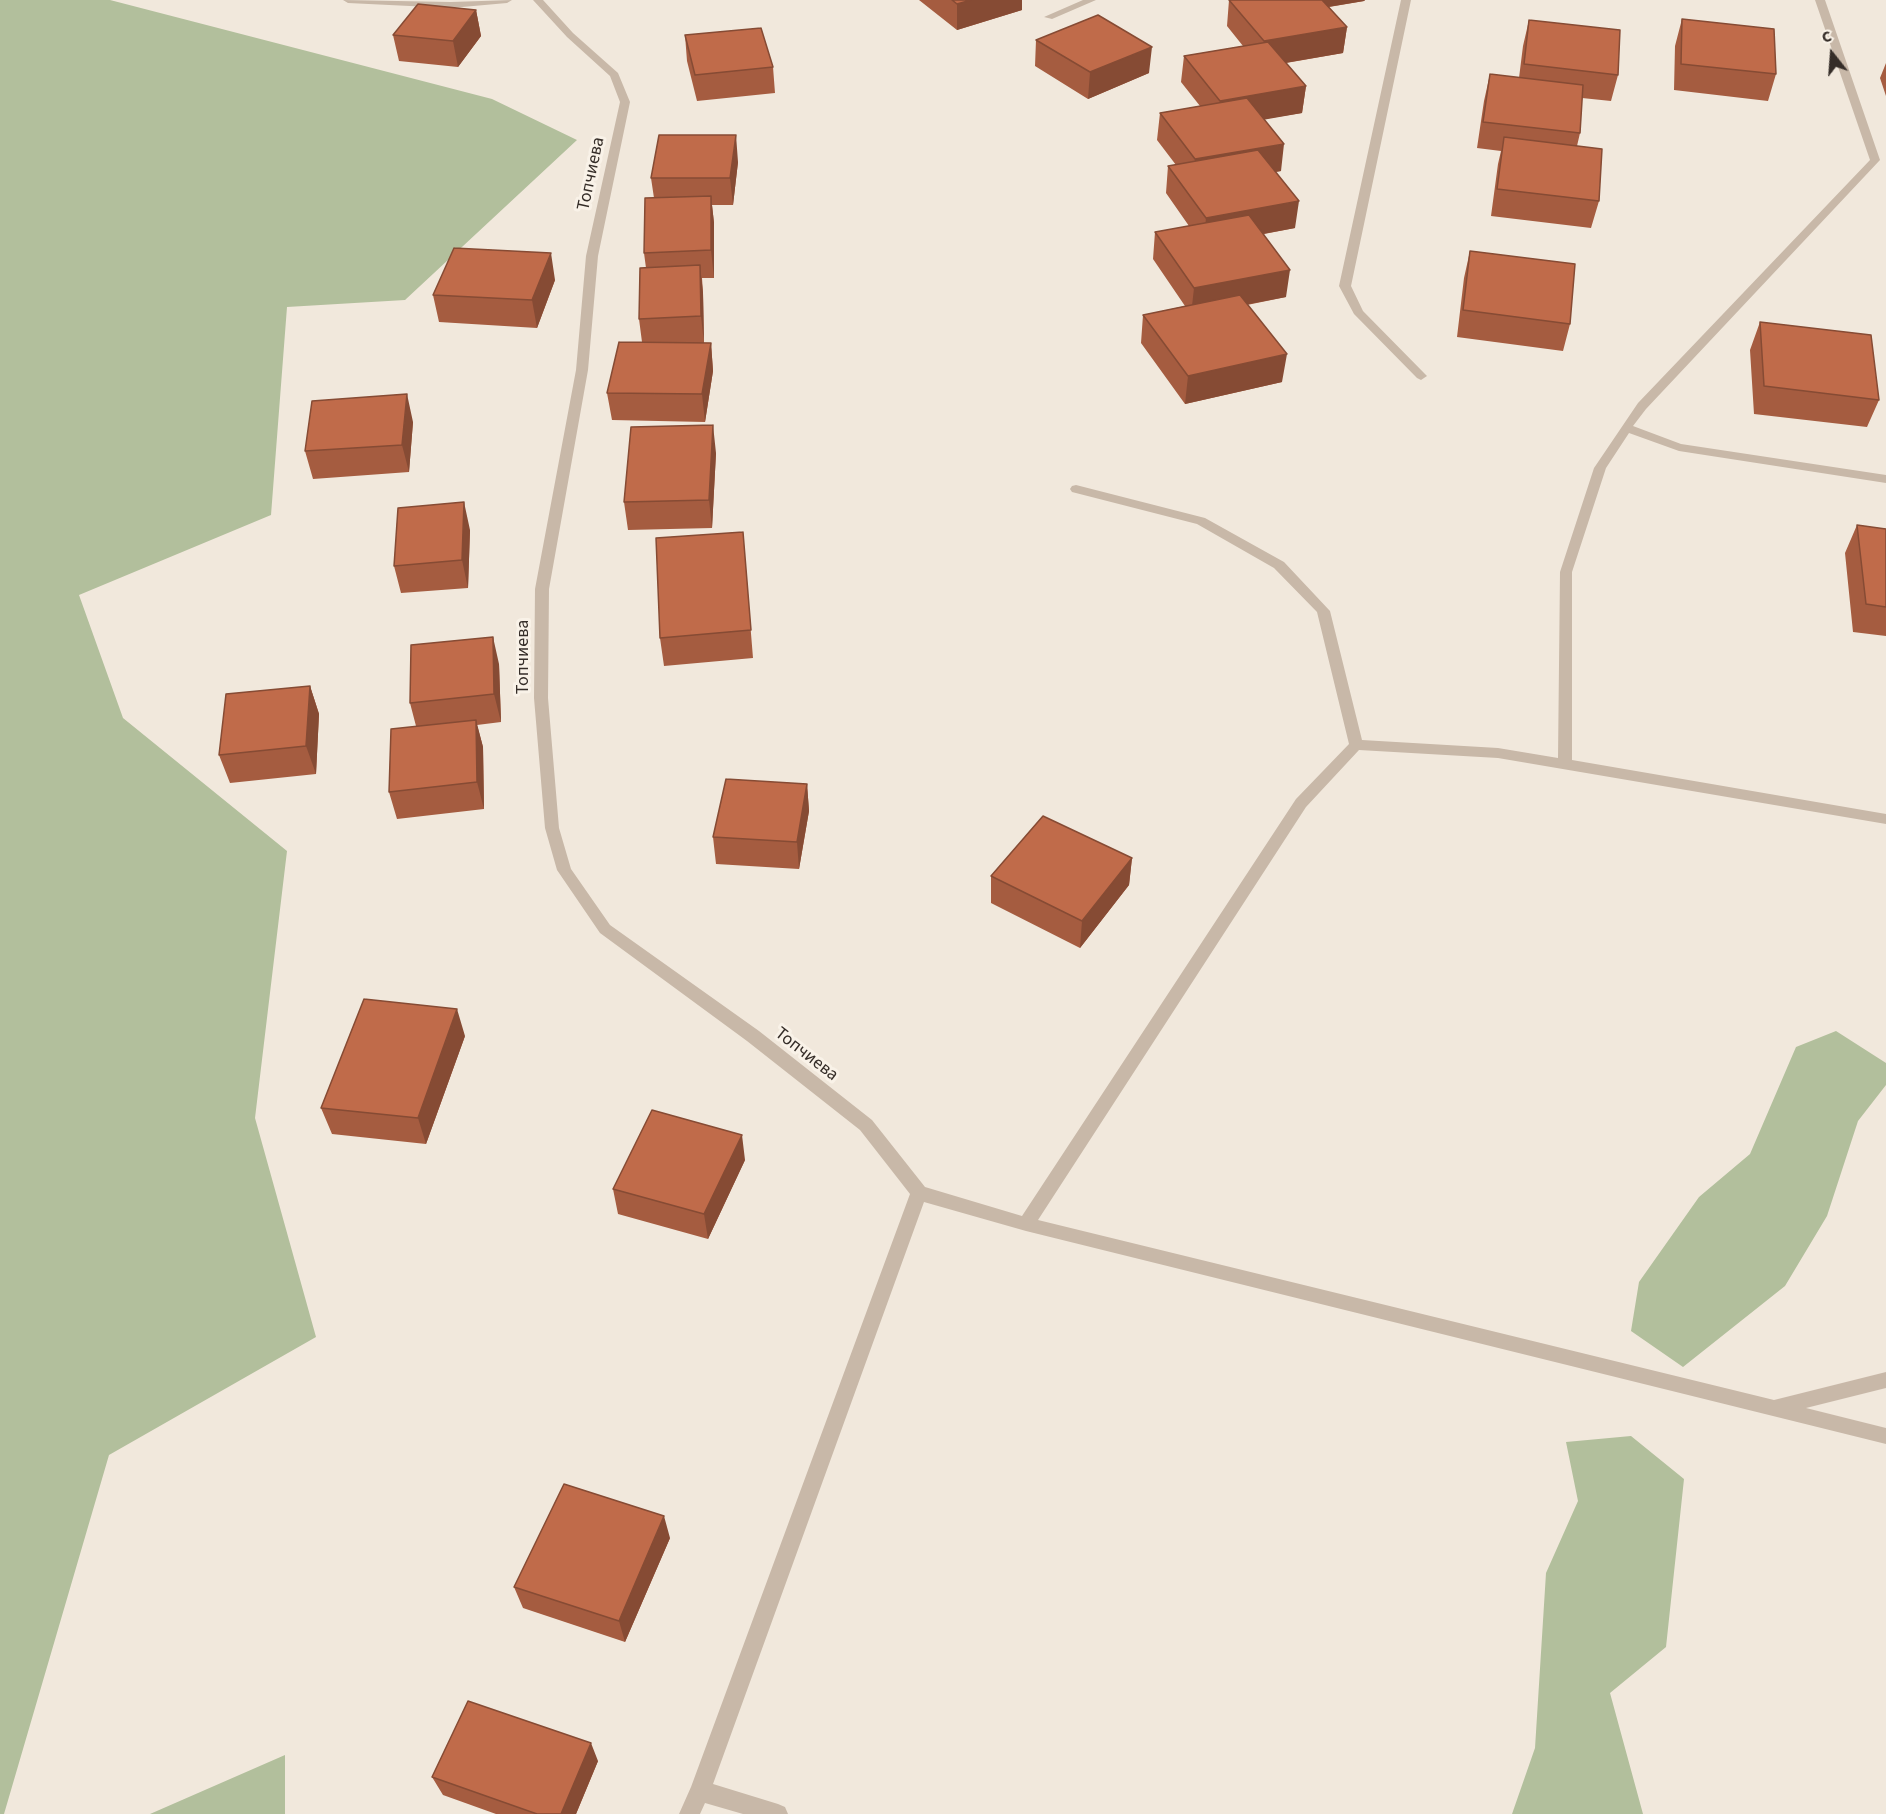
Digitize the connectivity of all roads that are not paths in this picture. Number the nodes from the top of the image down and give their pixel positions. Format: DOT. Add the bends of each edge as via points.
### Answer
graph roads {
  1 [pos="348,0"];
  2 [pos="507,0"];
  3 [pos="538,0"];
  4 [pos="1091,0"];
  5 [pos="1406,0"];
  6 [pos="1820,0"];
  7 [pos="1049,17"];
  8 [pos="1880,160"];
  9 [pos="1421,376"];
  10 [pos="1626,428"];
  11 [pos="1886,479"];
  12 [pos="1076,489"];
  13 [pos="1356,745"];
  14 [pos="1565,764"];
  15 [pos="1886,819"];
  16 [pos="919,1192"];
  17 [pos="1026,1224"];
  18 [pos="1886,1380"];
  19 [pos="1774,1408"];
  20 [pos="1886,1436"];
  21 [pos="700,1791"];
  22 [pos="689,1814"];
  23 [pos="778,1814"];
  1 -- 2 [label="street" via="451,5"];
  3 -- 16 [label="street, Топчиева" via="614,75 625,102 592,256 582,370 542,589 542,710 552,828 564,870 604,929 753,1036 866,1125"];
  4 -- 7 [label="street"];
  5 -- 9 [label="street" via="1346,286 1358,312"];
  6 -- 8 [label="street"];
  8 -- 10 [label="street" via="1642,406"];
  10 -- 11 [label="street" via="1679,447"];
  10 -- 14 [label="street" via="1600,468 1566,572"];
  12 -- 13 [label="street" via="1202,521 1279,566 1323,611"];
  13 -- 14 [label="street" via="1498,753"];
  13 -- 17 [label="street" via="1300,803"];
  14 -- 15 [label="street"];
  16 -- 17 [label="street"];
  16 -- 21 [label="street"];
  17 -- 19 [label="street"];
  18 -- 19 [label="street"];
  19 -- 20 [label="street"];
  21 -- 22 [label="street"];
  21 -- 23 [label="street"];
}
